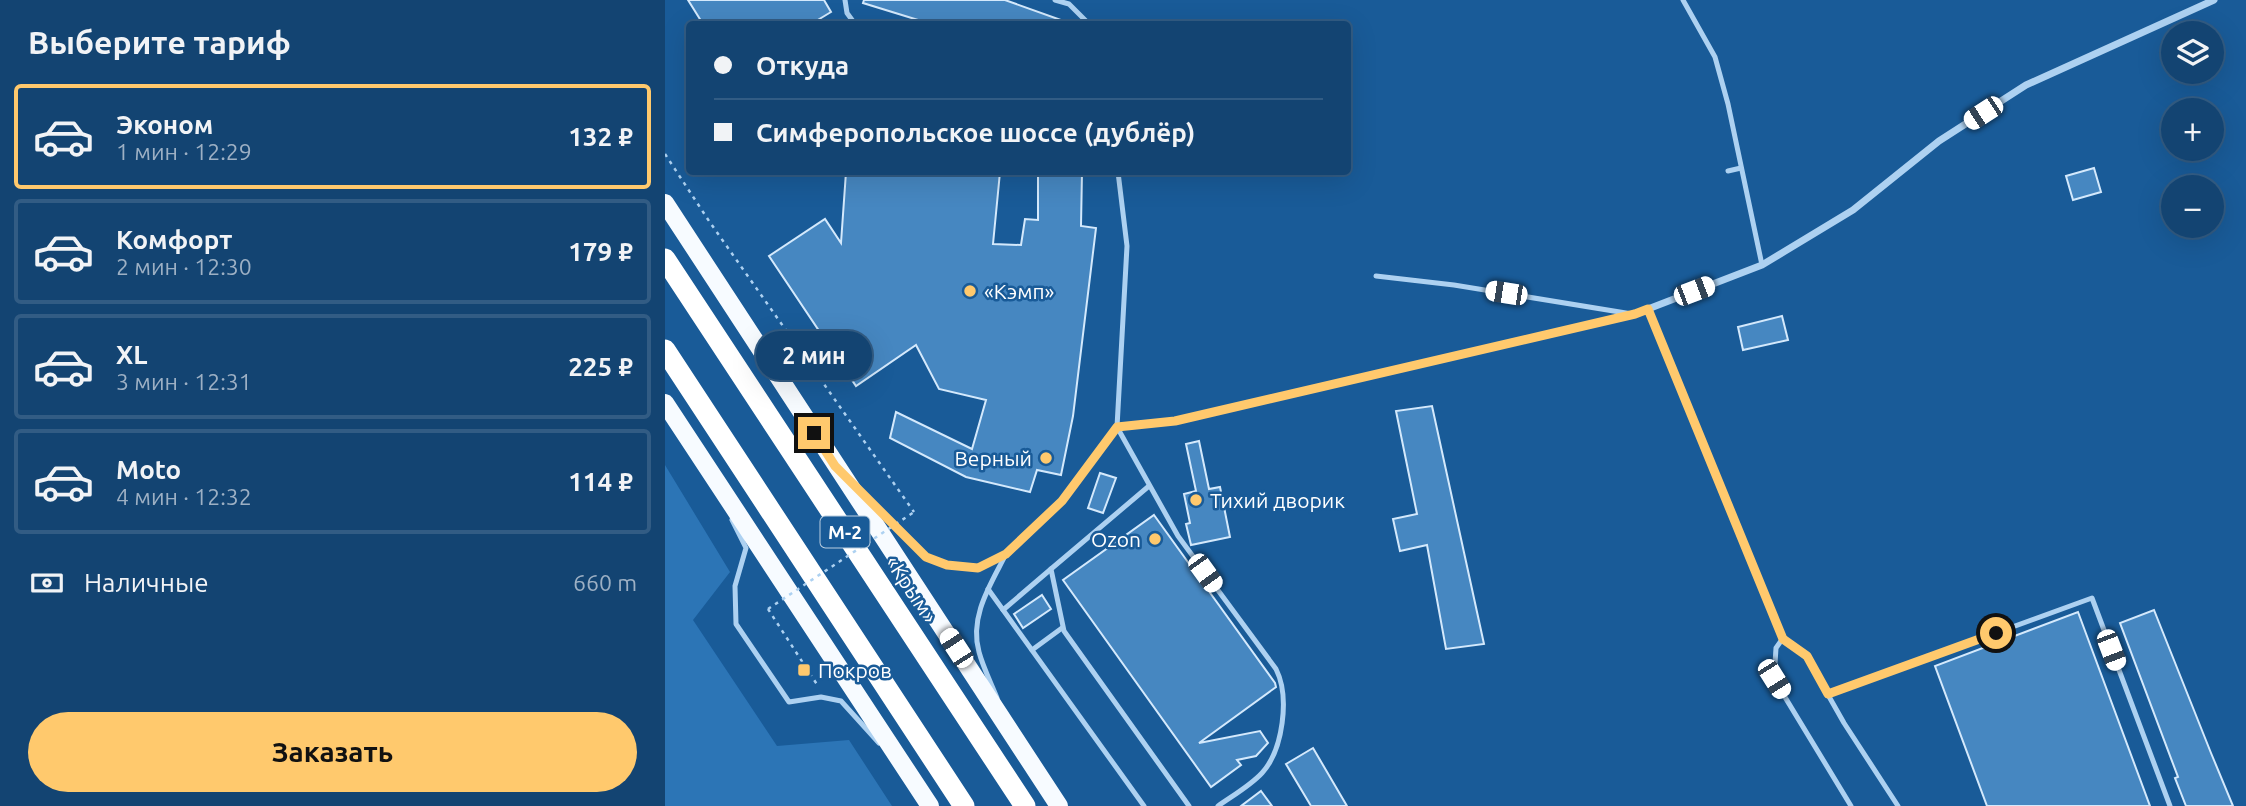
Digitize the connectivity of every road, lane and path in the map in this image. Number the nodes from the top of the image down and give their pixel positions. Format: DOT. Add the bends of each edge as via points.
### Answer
graph roads {
  1 [pos="845,0"];
  2 [pos="1055,0"];
  3 [pos="1683,0"];
  4 [pos="2214,0"];
  5 [pos="853,21"];
  6 [pos="1086,21"];
  7 [pos="665,154"];
  8 [pos="1741,168"];
  9 [pos="1728,171"];
  10 [pos="1118,175"];
  11 [pos="665,203"];
  12 [pos="665,259"];
  13 [pos="1762,265"];
  14 [pos="1375,276"];
  15 [pos="1648,309"];
  16 [pos="1635,314"];
  17 [pos="665,350"];
  18 [pos="665,403"];
  19 [pos="1117,427"];
  20 [pos="699,455"];
  21 [pos="835,466"];
  22 [pos="1149,486"];
  23 [pos="1006,554"];
  24 [pos="1051,569"];
  25 [pos="988,589"];
  26 [pos="1003,610"];
  27 [pos="1062,628"];
  28 [pos="1783,639"];
  29 [pos="1032,650"];
  30 [pos="1828,694"];
  31 [pos="826,698"];
  32 [pos="1013,736"];
  33 [pos="916,783"];
  34 [pos="930,806"];
  35 [pos="964,806"];
  36 [pos="1025,806"];
  37 [pos="1059,806"];
  38 [pos="1144,806"];
  39 [pos="1189,806"];
  40 [pos="1218,806"];
  41 [pos="1851,806"];
  42 [pos="1898,806"];
  43 [pos="2170,806"];
  1 -- 5 [label="lane"];
  2 -- 6 [label="lane" via="1069,5"];
  3 -- 8 [label="lane" via="1714,57"];
  4 -- 13 [label="street" via="2026,85 1939,141 1853,210"];
  7 -- 31 [label="path, bridge" via="914,512 768,609"];
  8 -- 9 [label="lane"];
  8 -- 13 [label="lane"];
  10 -- 19 [label="lane" via="1127,246"];
  11 -- 21 [label="main road"];
  12 -- 36 [label="highway, «Крым» / М-2"];
  13 -- 15 [label="street"];
  14 -- 16 [label="lane"];
  15 -- 16 [label="street"];
  15 -- 28 [label="lane"];
  16 -- 19 [label="lane" via="1175,421"];
  17 -- 35 [label="highway, М-2"];
  18 -- 20 [label="main road"];
  19 -- 22 [label="lane"];
  19 -- 23 [label="lane" via="1062,501"];
  20 -- 31 [label="lane" via="746,548 735,586 736,624 789,702"];
  20 -- 33 [label="main road"];
  21 -- 23 [label="lane" via="926,557 978,568"];
  21 -- 32 [label="main road"];
  22 -- 24 [label="lane"];
  22 -- 40 [label="lane" via="1178,536 1276,669 1283,689 1279,737 1268,765"];
  23 -- 25 [label="lane"];
  24 -- 26 [label="lane"];
  24 -- 27 [label="lane"];
  25 -- 26 [label="lane"];
  25 -- 32 [label="lane" via="977,618 978,651"];
  26 -- 29 [label="lane"];
  27 -- 29 [label="lane"];
  27 -- 39 [label="lane"];
  28 -- 30 [label="lane" via="1807,656"];
  28 -- 41 [label="lane" via="1776,648 1774,679"];
  29 -- 38 [label="lane"];
  30 -- 42 [label="lane"];
  30 -- 43 [label="lane" via="2092,598"];
  31 -- 33 [label="lane" via="841,701"];
  32 -- 37 [label="main road"];
  33 -- 34 [label="main road"];
}
